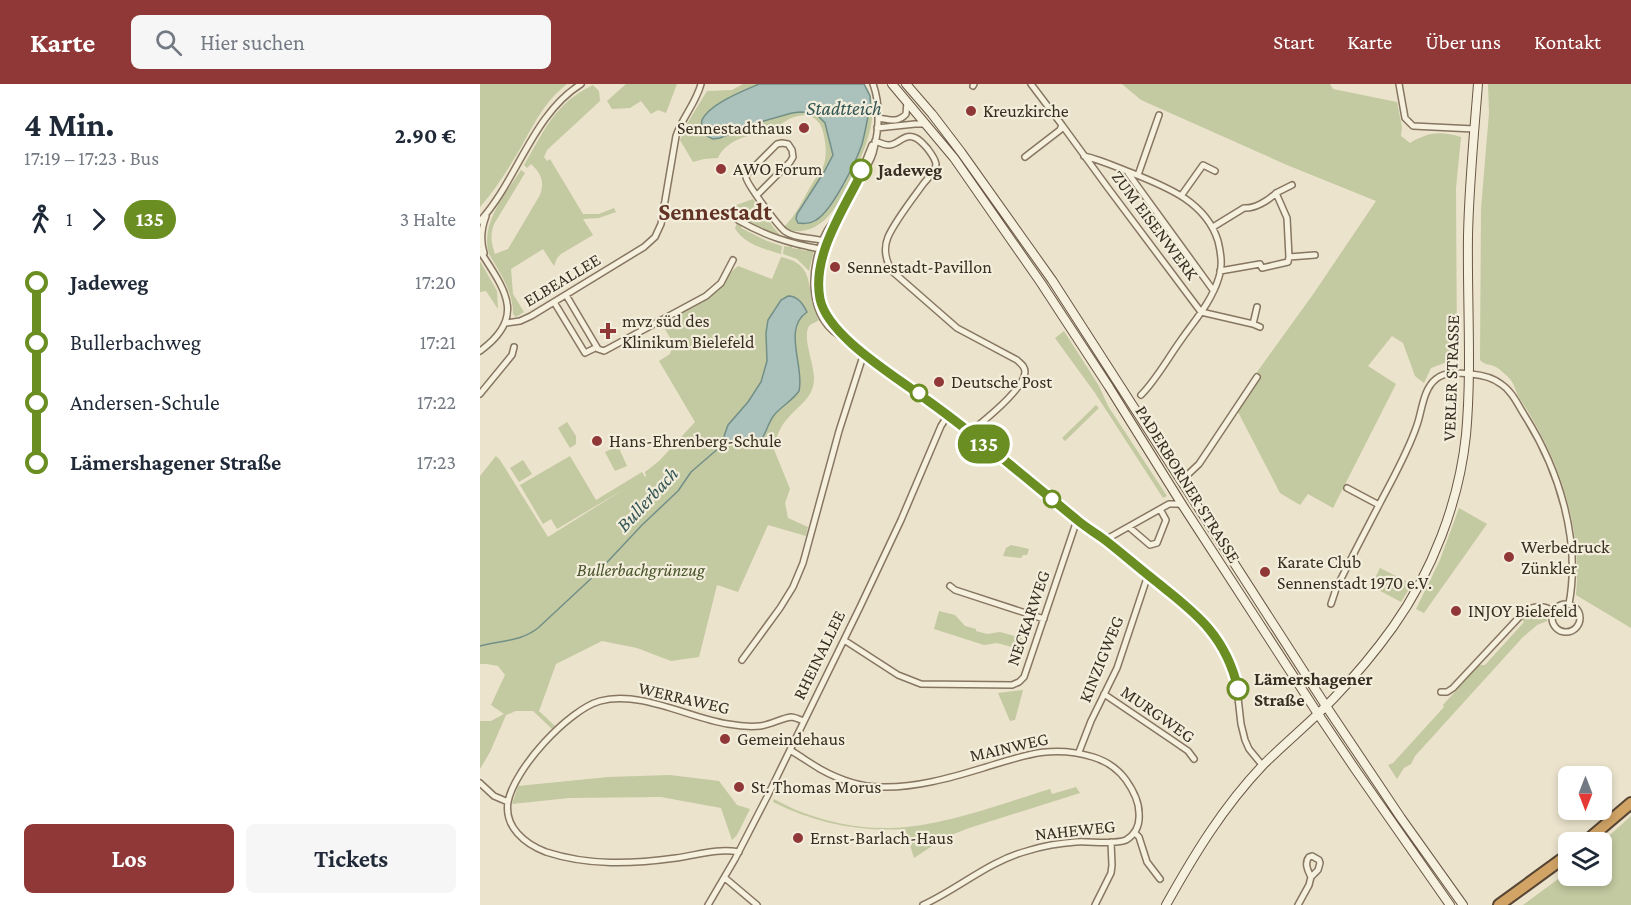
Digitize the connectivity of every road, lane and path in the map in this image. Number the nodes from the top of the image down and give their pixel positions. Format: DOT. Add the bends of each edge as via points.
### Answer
graph roads {
  1 [pos="581,84"];
  2 [pos="701,84"];
  3 [pos="873,84"];
  4 [pos="892,84"];
  5 [pos="1031,84"];
  6 [pos="1399,84"];
  7 [pos="1478,84"];
  8 [pos="909,87"];
  9 [pos="907,101"];
  10 [pos="1159,115"];
  11 [pos="878,118"];
  12 [pos="927,124"];
  13 [pos="1062,125"];
  14 [pos="1413,126"];
  15 [pos="877,128"];
  16 [pos="1474,129"];
  17 [pos="1410,132"];
  18 [pos="874,141"];
  19 [pos="1084,156"];
  20 [pos="1025,157"];
  21 [pos="1127,171"];
  22 [pos="1215,171"];
  23 [pos="1138,176"];
  24 [pos="1292,185"];
  25 [pos="1276,193"];
  26 [pos="757,195"];
  27 [pos="1181,196"];
  28 [pos="487,213"];
  29 [pos="738,220"];
  30 [pos="480,221"];
  31 [pos="1213,227"];
  32 [pos="481,231"];
  33 [pos="807,238"];
  34 [pos="825,242"];
  35 [pos="804,246"];
  36 [pos="820,249"];
  37 [pos="480,251"];
  38 [pos="1315,255"];
  39 [pos="1289,257"];
  40 [pos="733,260"];
  41 [pos="488,263"];
  42 [pos="1220,271"];
  43 [pos="1214,290"];
  44 [pos="566,295"];
  45 [pos="554,302"];
  46 [pos="1257,307"];
  47 [pos="1201,312"];
  48 [pos="506,323"];
  49 [pos="1253,324"];
  50 [pos="1260,327"];
  51 [pos="846,339"];
  52 [pos="514,347"];
  53 [pos="597,347"];
  54 [pos="480,351"];
  55 [pos="864,353"];
  56 [pos="1469,374"];
  57 [pos="1257,377"];
  58 [pos="480,394"];
  59 [pos="1141,395"];
  60 [pos="948,415"];
  61 [pos="970,432"];
  62 [pos="1181,481"];
  63 [pos="1347,488"];
  64 [pos="1379,505"];
  65 [pos="1183,507"];
  66 [pos="1160,509"];
  67 [pos="1077,520"];
  68 [pos="1129,527"];
  69 [pos="1105,540"];
  70 [pos="1148,575"];
  71 [pos="950,586"];
  72 [pos="1330,604"];
  73 [pos="1569,604"];
  74 [pos="1553,611"];
  75 [pos="1044,619"];
  76 [pos="844,640"];
  77 [pos="742,660"];
  78 [pos="1441,692"];
  79 [pos="1104,694"];
  80 [pos="1326,706"];
  81 [pos="1318,714"];
  82 [pos="804,721"];
  83 [pos="790,750"];
  84 [pos="1079,753"];
  85 [pos="1194,759"];
  86 [pos="1263,765"];
  87 [pos="480,783"];
  88 [pos="508,802"];
  89 [pos="1631,804"];
  90 [pos="1597,832"];
  91 [pos="1603,832"];
  92 [pos="1135,833"];
  93 [pos="1111,842"];
  94 [pos="739,852"];
  95 [pos="1558,862"];
  96 [pos="1558,870"];
  97 [pos="1311,877"];
  98 [pos="724,878"];
  99 [pos="1160,879"];
  100 [pos="708,905"];
  101 [pos="756,905"];
  102 [pos="923,905"];
  103 [pos="1095,905"];
  104 [pos="1166,905"];
  105 [pos="1298,905"];
  106 [pos="1450,905"];
  107 [pos="1463,905"];
  108 [pos="1499,905"];
  109 [pos="1512,905"];
  1 -- 28 [label="street" via="552,108"];
  2 -- 44 [label="street, ELBEALLEE" via="676,136 662,221 655,237"];
  3 -- 11 [label="street"];
  4 -- 9 [label="main road, PADERBORNER STRASSE"];
  5 -- 13 [label="street, ZUM EISENWERK"];
  6 -- 14 [label="street" via="1405,118"];
  7 -- 16 [label="main road, VERLER STRASSE"];
  8 -- 62 [label="main road, PADERBORNER STRASSE" via="974,168 1052,280"];
  9 -- 11 [label="street" via="906,114 900,120"];
  9 -- 12 [label="main road, PADERBORNER STRASSE"];
  10 -- 23 [label="street"];
  11 -- 15 [label="street"];
  12 -- 15 [label="street"];
  12 -- 65 [label="main road, PADERBORNER STRASSE" via="1035,273"];
  13 -- 19 [label="street, ZUM EISENWERK"];
  13 -- 20 [label="street"];
  14 -- 16 [label="street"];
  14 -- 17 [label="street"];
  15 -- 18 [label="street"];
  16 -- 56 [label="main road, VERLER STRASSE" via="1468,216"];
  18 -- 34 [label="street" via="870,161"];
  18 -- 61 [label="street" via="890,145 913,136 921,141 936,164 888,237 886,257 891,270 957,328 1017,360 1025,369 1008,398"];
  19 -- 21 [label="street"];
  19 -- 47 [label="street, ZUM EISENWERK"];
  21 -- 23 [label="street"];
  21 -- 43 [label="street"];
  22 -- 27 [label="street" via="1203,165"];
  23 -- 27 [label="street"];
  24 -- 25 [label="street"];
  25 -- 31 [label="street"];
  25 -- 39 [label="street" via="1287,218"];
  26 -- 26 [label="street" via="791,160 790,145 776,146 748,173 746,178"];
  26 -- 33 [label="street" via="783,230"];
  27 -- 31 [label="street"];
  28 -- 30 [label="street"];
  28 -- 32 [label="street"];
  29 -- 35 [label="street" via="774,238"];
  31 -- 42 [label="street" via="1220,249"];
  32 -- 41 [label="street"];
  33 -- 34 [label="street"];
  33 -- 35 [label="street"];
  34 -- 36 [label="street"];
  34 -- 51 [label="street" via="820,298 829,319"];
  35 -- 36 [label="street"];
  36 -- 51 [label="street" via="814,279 817,306 831,329"];
  37 -- 41 [label="street"];
  38 -- 39 [label="street"];
  39 -- 42 [label="street" via="1288,262 1262,268 1260,264"];
  40 -- 53 [label="street" via="721,283 706,296 608,350 600,351"];
  41 -- 48 [label="street" via="505,294"];
  42 -- 43 [label="street"];
  43 -- 47 [label="street"];
  44 -- 45 [label="street, ELBEALLEE"];
  44 -- 53 [label="street"];
  45 -- 48 [label="street, ELBEALLEE" via="526,319"];
  45 -- 53 [label="street" via="585,354"];
  46 -- 49 [label="street"];
  47 -- 49 [label="street"];
  47 -- 59 [label="street"];
  48 -- 54 [label="street" via="497,338"];
  49 -- 50 [label="street"];
  51 -- 55 [label="street"];
  52 -- 58 [label="street" via="512,355"];
  55 -- 60 [label="street"];
  55 -- 77 [label="street" via="803,563 780,608"];
  56 -- 64 [label="street" via="1441,376 1430,386 1415,431"];
  56 -- 73 [label="street" via="1492,378 1506,387 1548,460 1571,544"];
  56 -- 80 [label="main road, VERLER STRASSE" via="1466,436 1453,498 1436,548 1392,628"];
  57 -- 62 [label="street, PADERBORNER STRASSE" via="1199,464"];
  60 -- 61 [label="street"];
  60 -- 76 [label="street, RHEINALLEE"];
  61 -- 67 [label="street"];
  62 -- 80 [label="main road, PADERBORNER STRASSE"];
  63 -- 64 [label="street"];
  64 -- 72 [label="street"];
  65 -- 66 [label="street" via="1169,504"];
  65 -- 81 [label="main road, PADERBORNER STRASSE"];
  66 -- 68 [label="street"];
  66 -- 68 [label="street" via="1166,520 1157,543 1150,545"];
  67 -- 69 [label="street"];
  67 -- 75 [label="street, NECKARWEG"];
  68 -- 69 [label="street"];
  69 -- 70 [label="street"];
  70 -- 79 [label="street, KINZIGWEG" via="1117,668"];
  70 -- 86 [label="street" via="1188,607 1220,644 1235,676 1245,740"];
  71 -- 75 [label="street"];
  73 -- 74 [label="street" via="1561,604"];
  73 -- 74 [label="street" via="1579,614 1579,623 1573,630 1563,632 1555,627"];
  74 -- 78 [label="street" via="1541,607 1525,611 1453,688"];
  75 -- 76 [label="street, NECKARWEG" via="1024,677 1012,685 921,684 898,675"];
  76 -- 82 [label="street, RHEINALLEE"];
  79 -- 84 [label="street, KINZIGWEG"];
  79 -- 85 [label="street, MURGWEG"];
  80 -- 81 [label="main road, VERLER STRASSE"];
  80 -- 107 [label="main road, PADERBORNER STRASSE"];
  81 -- 86 [label="main road"];
  81 -- 106 [label="main road, PADERBORNER STRASSE"];
  82 -- 83 [label="street, RHEINALLEE"];
  82 -- 88 [label="street, WERRAWEG" via="791,717 758,726 739,725 647,702 600,701 586,706 556,730 526,767"];
  83 -- 84 [label="street, MAINWEG" via="838,778 879,787 927,782 1042,752"];
  83 -- 94 [label="street, RHEINALLEE"];
  84 -- 92 [label="street, MAINWEG" via="1111,766 1131,787 1139,814"];
  86 -- 104 [label="main road" via="1203,841"];
  87 -- 88 [label="street"];
  88 -- 94 [label="street" via="512,826 519,836 540,850 566,858 621,864 717,850"];
  89 -- 90 [label="highway"];
  89 -- 91 [label="highway"];
  92 -- 93 [label="street, NAHEWEG" via="1125,840"];
  92 -- 99 [label="street, MAINWEG" via="1147,862"];
  93 -- 102 [label="street, NAHEWEG" via="1067,843 1017,854"];
  93 -- 103 [label="street" via="1111,873"];
  94 -- 98 [label="street, RHEINALLEE"];
  95 -- 108 [label="highway"];
  96 -- 109 [label="highway"];
  97 -- 105 [label="street"];
  98 -- 100 [label="street, RHEINALLEE"];
  98 -- 101 [label="street"];
}
